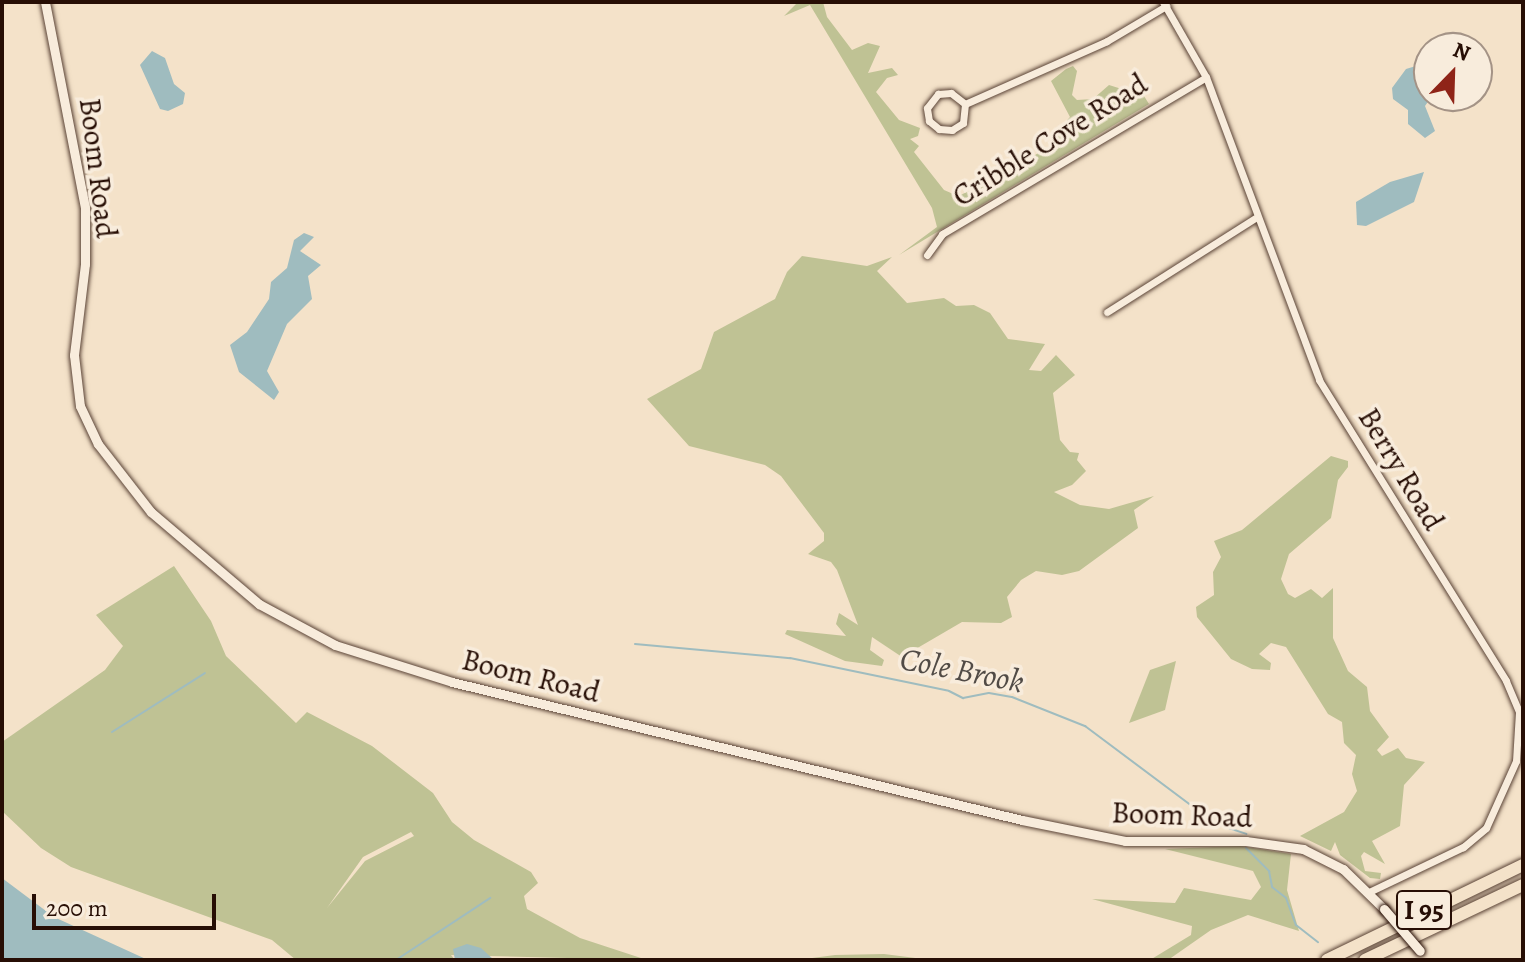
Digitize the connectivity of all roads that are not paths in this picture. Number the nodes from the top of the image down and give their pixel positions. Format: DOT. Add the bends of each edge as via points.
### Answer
graph roads {
  1 [pos="45,2"];
  2 [pos="1164,4"];
  3 [pos="1206,77"];
  4 [pos="965,104"];
  5 [pos="1255,218"];
  6 [pos="927,255"];
  7 [pos="1107,312"];
  8 [pos="1523,865"];
  9 [pos="1523,885"];
  10 [pos="1369,892"];
  11 [pos="1327,960"];
  12 [pos="1365,960"];
  13 [pos="1427,960"];
  1 -- 10 [label="street, Boom Road" via="85,207 85,264 74,355 80,406 98,444 151,512 252,599 335,645 452,682 1104,838 1246,841 1297,848 1337,865"];
  2 -- 3 [label="street, Berry Road"];
  2 -- 4 [label="street" via="1117,36"];
  3 -- 5 [label="street, Berry Road"];
  3 -- 6 [label="street, Cribble Cove Road" via="942,234"];
  4 -- 4 [label="street" via="951,93 938,94 929,102 929,121 945,131 958,128"];
  5 -- 7 [label="street"];
  5 -- 10 [label="street, Berry Road" via="1325,392 1506,681 1521,718 1516,761 1486,828 1463,847"];
  8 -- 11 [label="highway, I 95"];
  9 -- 12 [label="highway, I 95"];
  10 -- 13 [label="street, Boom Road, bridge"];
}
